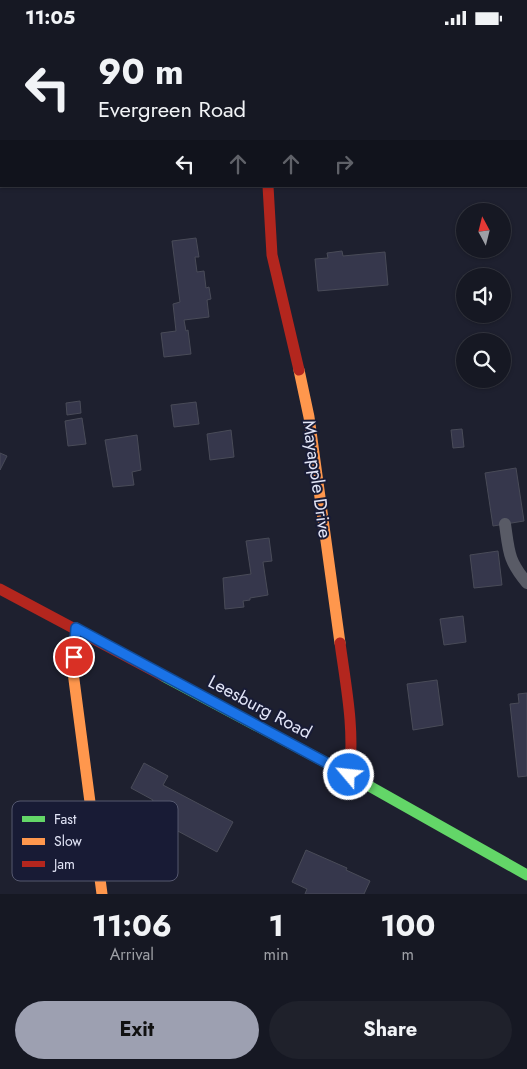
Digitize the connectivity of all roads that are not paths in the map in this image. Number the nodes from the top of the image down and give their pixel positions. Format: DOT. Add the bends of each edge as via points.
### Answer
graph roads {
  1 [pos="268,187"];
  2 [pos="505,524"];
  3 [pos="527,583"];
  4 [pos="0,589"];
  5 [pos="76,628"];
  6 [pos="349,775"];
  7 [pos="90,801"];
  8 [pos="527,875"];
  9 [pos="100,881"];
  10 [pos="102,894"];
  1 -- 6 [label="street, Mayapple Drive" via="272,255 311,433 352,740"];
  2 -- 3 [label="lane" via="509,557"];
  4 -- 5 [label="street, Leesburg Road"];
  5 -- 6 [label="street, Leesburg Road"];
  5 -- 7 [label="street" via="73,672"];
  6 -- 8 [label="street, Leesburg Road"];
  9 -- 10 [label="street"];
}
